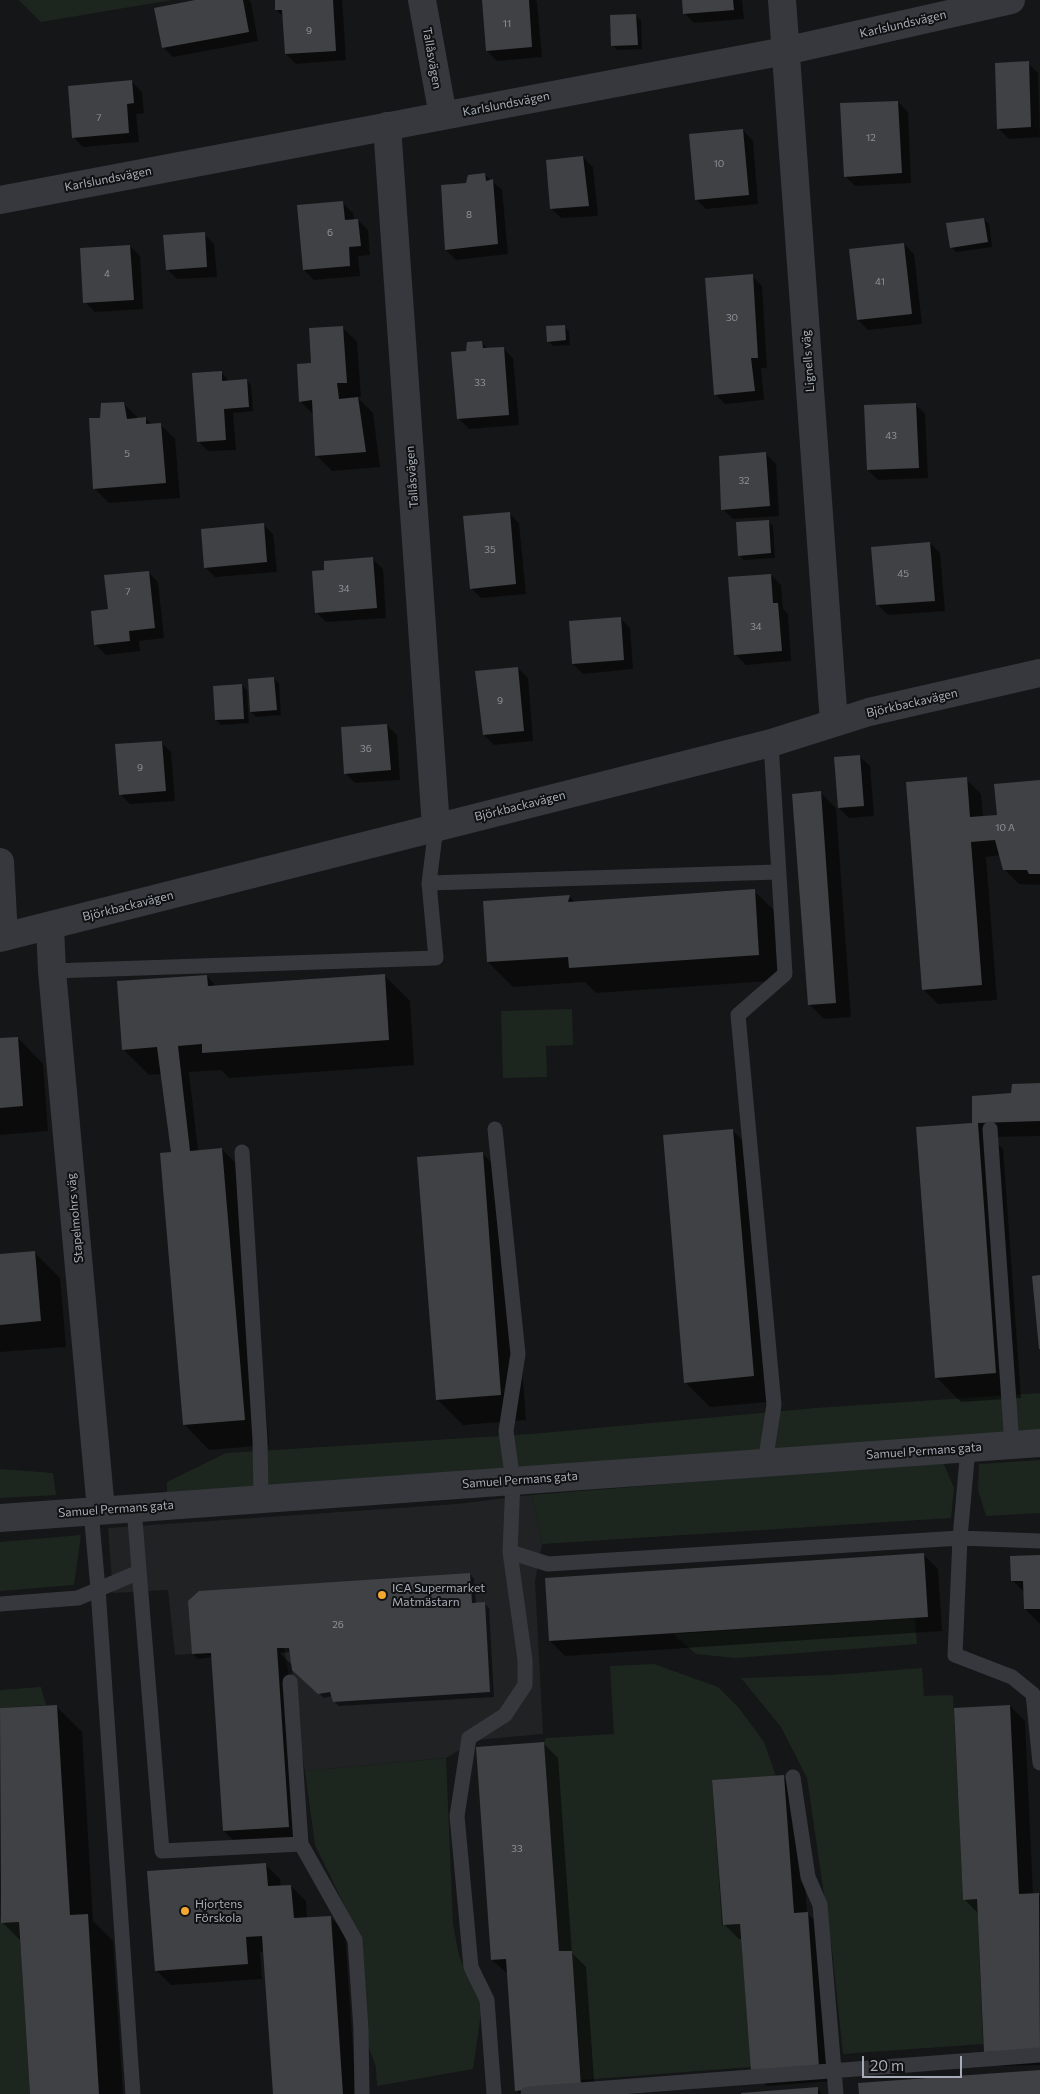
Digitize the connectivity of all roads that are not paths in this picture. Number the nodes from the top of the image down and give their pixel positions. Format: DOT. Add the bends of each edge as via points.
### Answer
graph roads {
  1 [pos="422,0"];
  2 [pos="782,0"];
  3 [pos="1011,0"];
  4 [pos="785,51"];
  5 [pos="442,116"];
  6 [pos="387,126"];
  7 [pos="0,200"];
  8 [pos="1040,673"];
  9 [pos="834,722"];
  10 [pos="771,743"];
  11 [pos="436,827"];
  12 [pos="0,862"];
  13 [pos="778,872"];
  14 [pos="429,883"];
  15 [pos="50,926"];
  16 [pos="2,938"];
  17 [pos="52,971"];
  18 [pos="495,1129"];
  19 [pos="990,1129"];
  20 [pos="242,1152"];
  21 [pos="1040,1443"];
  22 [pos="1012,1445"];
  23 [pos="968,1448"];
  24 [pos="765,1463"];
  25 [pos="513,1481"];
  26 [pos="260,1498"];
  27 [pos="134,1508"];
  28 [pos="96,1510"];
  29 [pos="0,1518"];
  30 [pos="960,1538"];
  31 [pos="1040,1541"];
  32 [pos="510,1552"];
  33 [pos="139,1572"];
  34 [pos="98,1589"];
  35 [pos="0,1604"];
  36 [pos="290,1682"];
  37 [pos="1040,1763"];
  38 [pos="793,1777"];
  39 [pos="301,1844"];
  40 [pos="1040,2055"];
  41 [pos="834,2071"];
  42 [pos="133,2094"];
  43 [pos="362,2094"];
  44 [pos="494,2094"];
  45 [pos="528,2094"];
  46 [pos="836,2094"];
  1 -- 5 [label="street, Tallåsvägen"];
  2 -- 4 [label="street, Lignells väg"];
  3 -- 4 [label="street, Karlslundsvägen"];
  4 -- 5 [label="street, Karlslundsvägen"];
  4 -- 9 [label="street, Lignells väg"];
  5 -- 6 [label="street, Karlslundsvägen"];
  6 -- 7 [label="street, Karlslundsvägen"];
  6 -- 11 [label="street, Tallåsvägen"];
  8 -- 9 [label="street, Björkbackavägen"];
  9 -- 10 [label="street, Björkbackavägen"];
  10 -- 11 [label="street, Björkbackavägen"];
  10 -- 13 [label="lane"];
  11 -- 14 [label="lane"];
  11 -- 15 [label="street, Björkbackavägen"];
  12 -- 16 [label="street"];
  13 -- 14 [label="lane"];
  13 -- 24 [label="lane" via="785,974 738,1015 774,1405"];
  14 -- 17 [label="lane" via="436,958"];
  15 -- 16 [label="street, Björkbackavägen"];
  15 -- 17 [label="street, Stapelmohrs väg"];
  17 -- 28 [label="street, Stapelmohrs väg"];
  18 -- 25 [label="lane" via="518,1354 506,1431"];
  19 -- 22 [label="lane"];
  20 -- 26 [label="lane" via="260,1440"];
  21 -- 22 [label="street, Samuel Permans gata"];
  22 -- 23 [label="street, Samuel Permans gata"];
  23 -- 24 [label="street, Samuel Permans gata"];
  23 -- 30 [label="lane"];
  24 -- 25 [label="street, Samuel Permans gata"];
  25 -- 26 [label="street, Samuel Permans gata"];
  25 -- 32 [label="lane"];
  26 -- 27 [label="street, Samuel Permans gata"];
  27 -- 28 [label="street, Samuel Permans gata"];
  27 -- 33 [label="lane"];
  28 -- 29 [label="street, Samuel Permans gata"];
  28 -- 34 [label="lane"];
  30 -- 31 [label="lane"];
  30 -- 32 [label="lane" via="548,1564"];
  30 -- 37 [label="lane" via="955,1655 1012,1677 1033,1694"];
  32 -- 44 [label="lane" via="525,1660 525,1685 505,1715 469,1738 458,1816 471,1967 487,2000"];
  33 -- 34 [label="lane"];
  33 -- 39 [label="lane" via="162,1851"];
  34 -- 35 [label="lane" via="78,1598"];
  34 -- 42 [label="lane"];
  36 -- 39 [label="lane"];
  38 -- 41 [label="lane" via="808,1877 820,1905"];
  39 -- 43 [label="lane" via="355,1940"];
  40 -- 41 [label="lane"];
  41 -- 45 [label="lane"];
  41 -- 46 [label="lane"];
}
